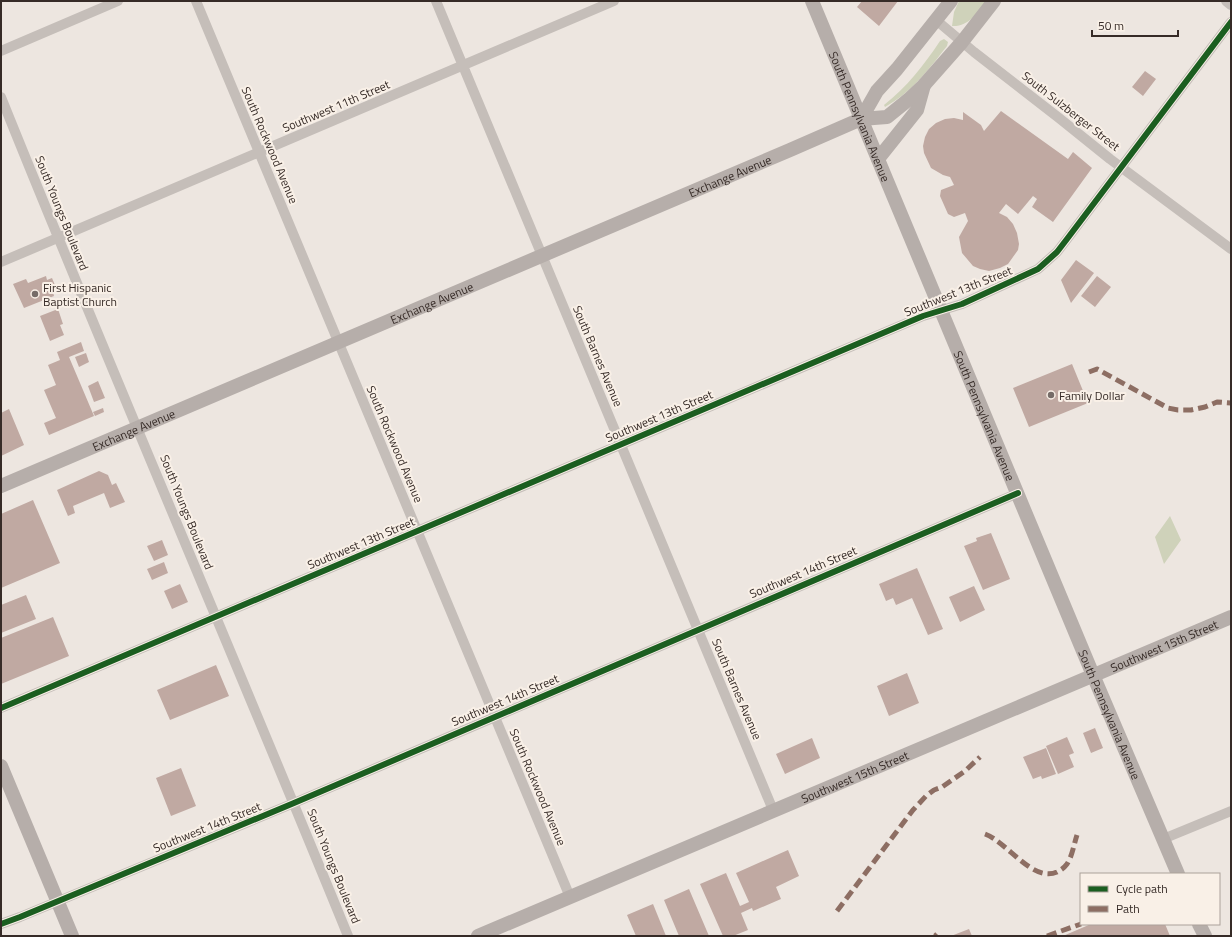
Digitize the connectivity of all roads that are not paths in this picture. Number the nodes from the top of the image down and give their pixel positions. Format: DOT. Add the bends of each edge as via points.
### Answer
graph roads {
  1 [pos="118,1"];
  2 [pos="196,1"];
  3 [pos="436,1"];
  4 [pos="614,1"];
  5 [pos="812,1"];
  6 [pos="951,1"];
  7 [pos="994,1"];
  8 [pos="1226,1"];
  9 [pos="1231,5"];
  10 [pos="936,20"];
  11 [pos="1231,22"];
  12 [pos="962,42"];
  13 [pos="1,52"];
  14 [pos="463,66"];
  15 [pos="924,85"];
  16 [pos="1,97"];
  17 [pos="861,119"];
  18 [pos="259,152"];
  19 [pos="878,159"];
  20 [pos="1122,166"];
  21 [pos="58,238"];
  22 [pos="1231,249"];
  23 [pos="541,256"];
  24 [pos="1,262"];
  25 [pos="942,310"];
  26 [pos="338,342"];
  27 [pos="138,427"];
  28 [pos="621,445"];
  29 [pos="1,486"];
  30 [pos="1018,493"];
  31 [pos="418,531"];
  32 [pos="216,617"];
  33 [pos="1231,617"];
  34 [pos="698,629"];
  35 [pos="1093,675"];
  36 [pos="1,708"];
  37 [pos="495,716"];
  38 [pos="1,766"];
  39 [pos="294,803"];
  40 [pos="773,810"];
  41 [pos="1231,811"];
  42 [pos="1163,839"];
  43 [pos="1178,873"];
  44 [pos="570,897"];
  45 [pos="58,901"];
  46 [pos="1,924"];
  47 [pos="1200,925"];
  48 [pos="72,936"];
  49 [pos="348,936"];
  50 [pos="478,936"];
  51 [pos="1205,936"];
  1 -- 13 [label="street"];
  2 -- 18 [label="street, South Rockwood Avenue"];
  3 -- 14 [label="street, South Barnes Avenue"];
  4 -- 14 [label="street, Southwest 11th Street"];
  5 -- 17 [label="main road, South Pennsylvania Avenue"];
  6 -- 10 [label="main road"];
  7 -- 12 [label="main road, Exchange Avenue"];
  8 -- 9 [label="street"];
  10 -- 12 [label="street, South Sulzberger Street"];
  10 -- 17 [label="main road" via="877,91"];
  11 -- 20 [label="street, Southwest 13th Street"];
  12 -- 15 [label="main road, Exchange Avenue"];
  12 -- 20 [label="street, South Sulzberger Street"];
  14 -- 18 [label="street, Southwest 11th Street"];
  14 -- 23 [label="street, South Barnes Avenue"];
  15 -- 17 [label="main road, Exchange Avenue" via="886,117"];
  15 -- 19 [label="main road" via="917,110"];
  16 -- 21 [label="street, South Youngs Boulevard"];
  17 -- 19 [label="main road, South Pennsylvania Avenue"];
  17 -- 23 [label="main road, Exchange Avenue"];
  18 -- 21 [label="street, Southwest 11th Street"];
  18 -- 26 [label="street, South Rockwood Avenue"];
  19 -- 25 [label="main road, South Pennsylvania Avenue"];
  20 -- 22 [label="street, South Sulzberger Street"];
  20 -- 25 [label="street, Southwest 13th Street" via="1057,252 1038,269 962,304"];
  21 -- 24 [label="street, Southwest 11th Street"];
  21 -- 27 [label="street, South Youngs Boulevard"];
  23 -- 26 [label="main road, Exchange Avenue"];
  23 -- 28 [label="street, South Barnes Avenue"];
  25 -- 28 [label="street, Southwest 13th Street"];
  25 -- 30 [label="main road, South Pennsylvania Avenue"];
  26 -- 27 [label="main road, Exchange Avenue"];
  26 -- 31 [label="street, South Rockwood Avenue"];
  27 -- 29 [label="main road, Exchange Avenue"];
  27 -- 32 [label="street, South Youngs Boulevard"];
  28 -- 31 [label="street, Southwest 13th Street"];
  28 -- 34 [label="street, South Barnes Avenue"];
  30 -- 34 [label="street, Southwest 14th Street"];
  30 -- 35 [label="main road, South Pennsylvania Avenue"];
  31 -- 32 [label="street, Southwest 13th Street"];
  31 -- 37 [label="street, South Rockwood Avenue"];
  32 -- 36 [label="street, Southwest 13th Street"];
  32 -- 39 [label="street, South Youngs Boulevard"];
  33 -- 35 [label="main road, Southwest 15th Street"];
  34 -- 37 [label="street, Southwest 14th Street"];
  34 -- 40 [label="street, South Barnes Avenue"];
  35 -- 40 [label="main road, Southwest 15th Street"];
  35 -- 42 [label="main road, South Pennsylvania Avenue"];
  37 -- 39 [label="street, Southwest 14th Street"];
  37 -- 44 [label="street, South Rockwood Avenue"];
  38 -- 45 [label="main road"];
  39 -- 45 [label="street, Southwest 14th Street"];
  39 -- 49 [label="street, South Youngs Boulevard"];
  40 -- 44 [label="main road, Southwest 15th Street"];
  41 -- 42 [label="street"];
  42 -- 43 [label="main road, South Pennsylvania Avenue"];
  44 -- 50 [label="main road, Southwest 15th Street"];
  45 -- 46 [label="street, Southwest 14th Street"];
  45 -- 48 [label="main road"];
  47 -- 51 [label="main road"];
}
